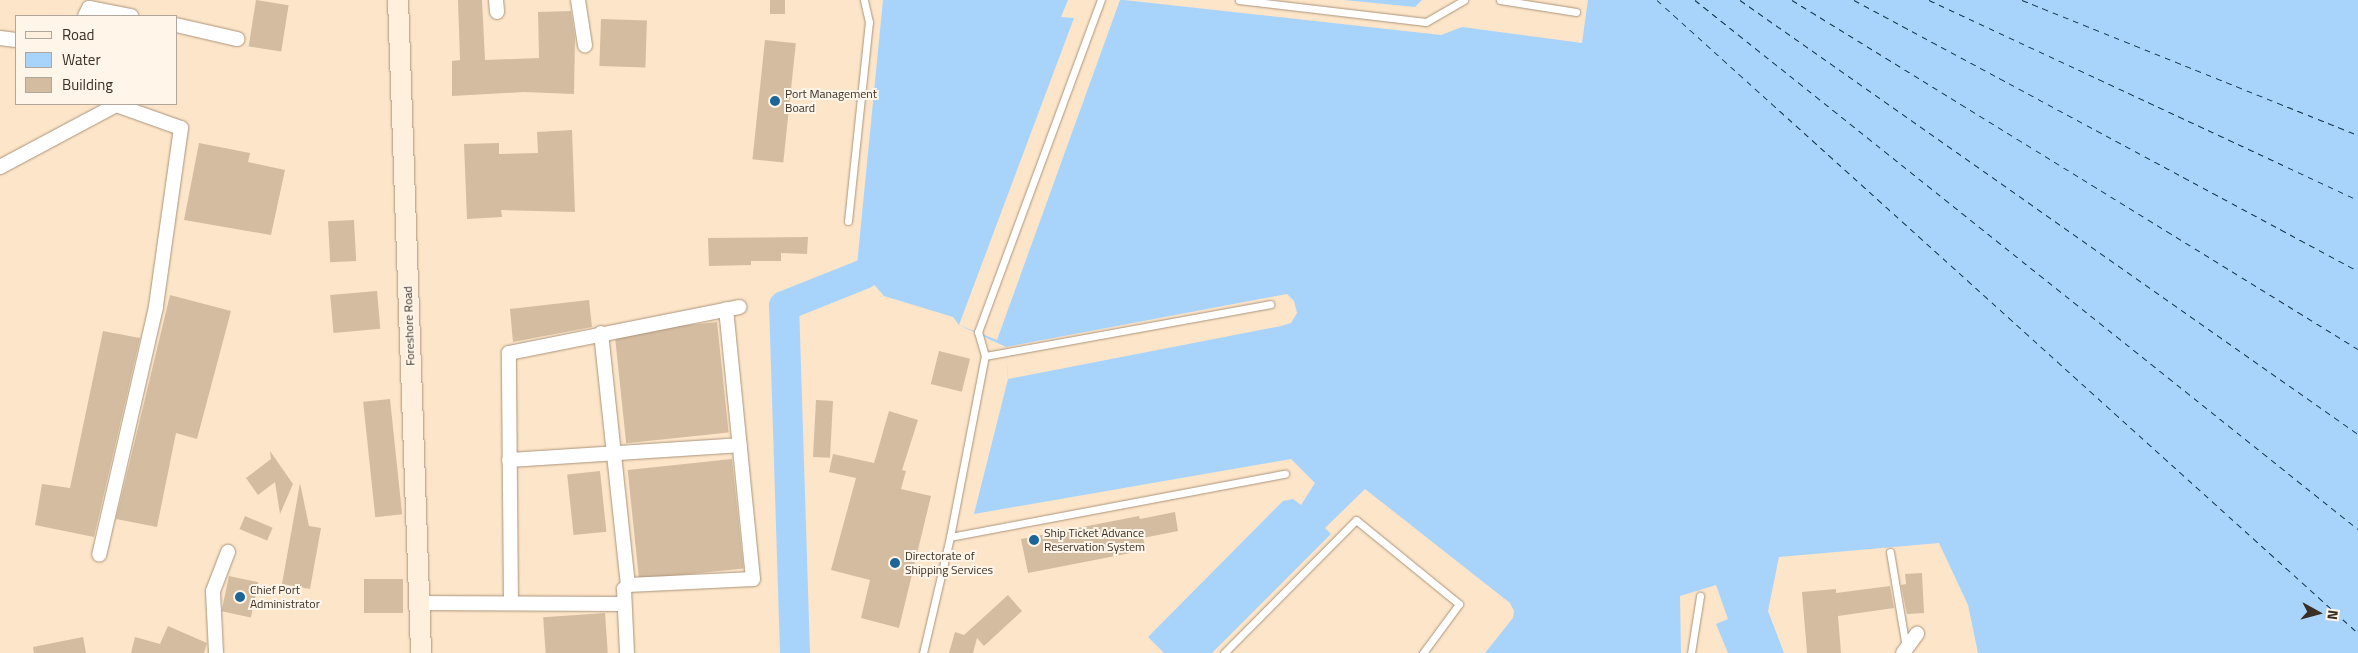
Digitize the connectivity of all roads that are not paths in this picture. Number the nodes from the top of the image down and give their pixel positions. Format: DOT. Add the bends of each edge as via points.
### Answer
graph roads {
  1 [pos="398,0"];
  2 [pos="578,0"];
  3 [pos="864,0"];
  4 [pos="1101,0"];
  5 [pos="1239,0"];
  6 [pos="1464,0"];
  7 [pos="1500,0"];
  8 [pos="1576,12"];
  9 [pos="86,15"];
  10 [pos="126,15"];
  11 [pos="178,25"];
  12 [pos="0,38"];
  13 [pos="237,39"];
  14 [pos="15,40"];
  15 [pos="585,45"];
  16 [pos="0,168"];
  17 [pos="848,221"];
  18 [pos="1270,304"];
  19 [pos="601,333"];
  20 [pos="985,356"];
  21 [pos="740,445"];
  22 [pos="613,451"];
  23 [pos="508,460"];
  24 [pos="1285,474"];
  25 [pos="950,537"];
  26 [pos="228,552"];
  27 [pos="1890,552"];
  28 [pos="99,555"];
  29 [pos="628,585"];
  30 [pos="1700,596"];
  31 [pos="419,603"];
  32 [pos="511,603"];
  33 [pos="624,604"];
  34 [pos="1917,634"];
  35 [pos="1905,651"];
  36 [pos="216,653"];
  37 [pos="421,653"];
  38 [pos="626,653"];
  39 [pos="923,653"];
  40 [pos="1224,653"];
  41 [pos="1423,653"];
  42 [pos="1691,653"];
  1 -- 31 [label="main road, Foreshore Road"];
  2 -- 15 [label="street"];
  3 -- 17 [label="lane" via="869,22"];
  4 -- 20 [label="lane" via="978,332"];
  5 -- 6 [label="lane" via="1426,22"];
  7 -- 8 [label="lane"];
  9 -- 10 [label="street" via="89,8"];
  11 -- 13 [label="street"];
  12 -- 14 [label="street"];
  16 -- 28 [label="street" via="116,105 181,128 156,307"];
  18 -- 20 [label="lane"];
  19 -- 21 [label="street" via="733,308"];
  19 -- 22 [label="street"];
  19 -- 23 [label="street" via="509,353"];
  20 -- 25 [label="lane"];
  21 -- 22 [label="street"];
  21 -- 29 [label="street" via="753,579"];
  22 -- 23 [label="street"];
  22 -- 29 [label="street"];
  23 -- 32 [label="street"];
  24 -- 25 [label="lane"];
  25 -- 39 [label="lane"];
  26 -- 36 [label="street" via="212,590"];
  27 -- 35 [label="lane"];
  29 -- 33 [label="street" via="624,589"];
  30 -- 42 [label="lane"];
  31 -- 32 [label="street"];
  31 -- 37 [label="main road, Foreshore Road"];
  32 -- 33 [label="street"];
  33 -- 38 [label="street"];
  34 -- 35 [label="street"];
  40 -- 41 [label="lane" via="1356,520 1459,604"];
}
